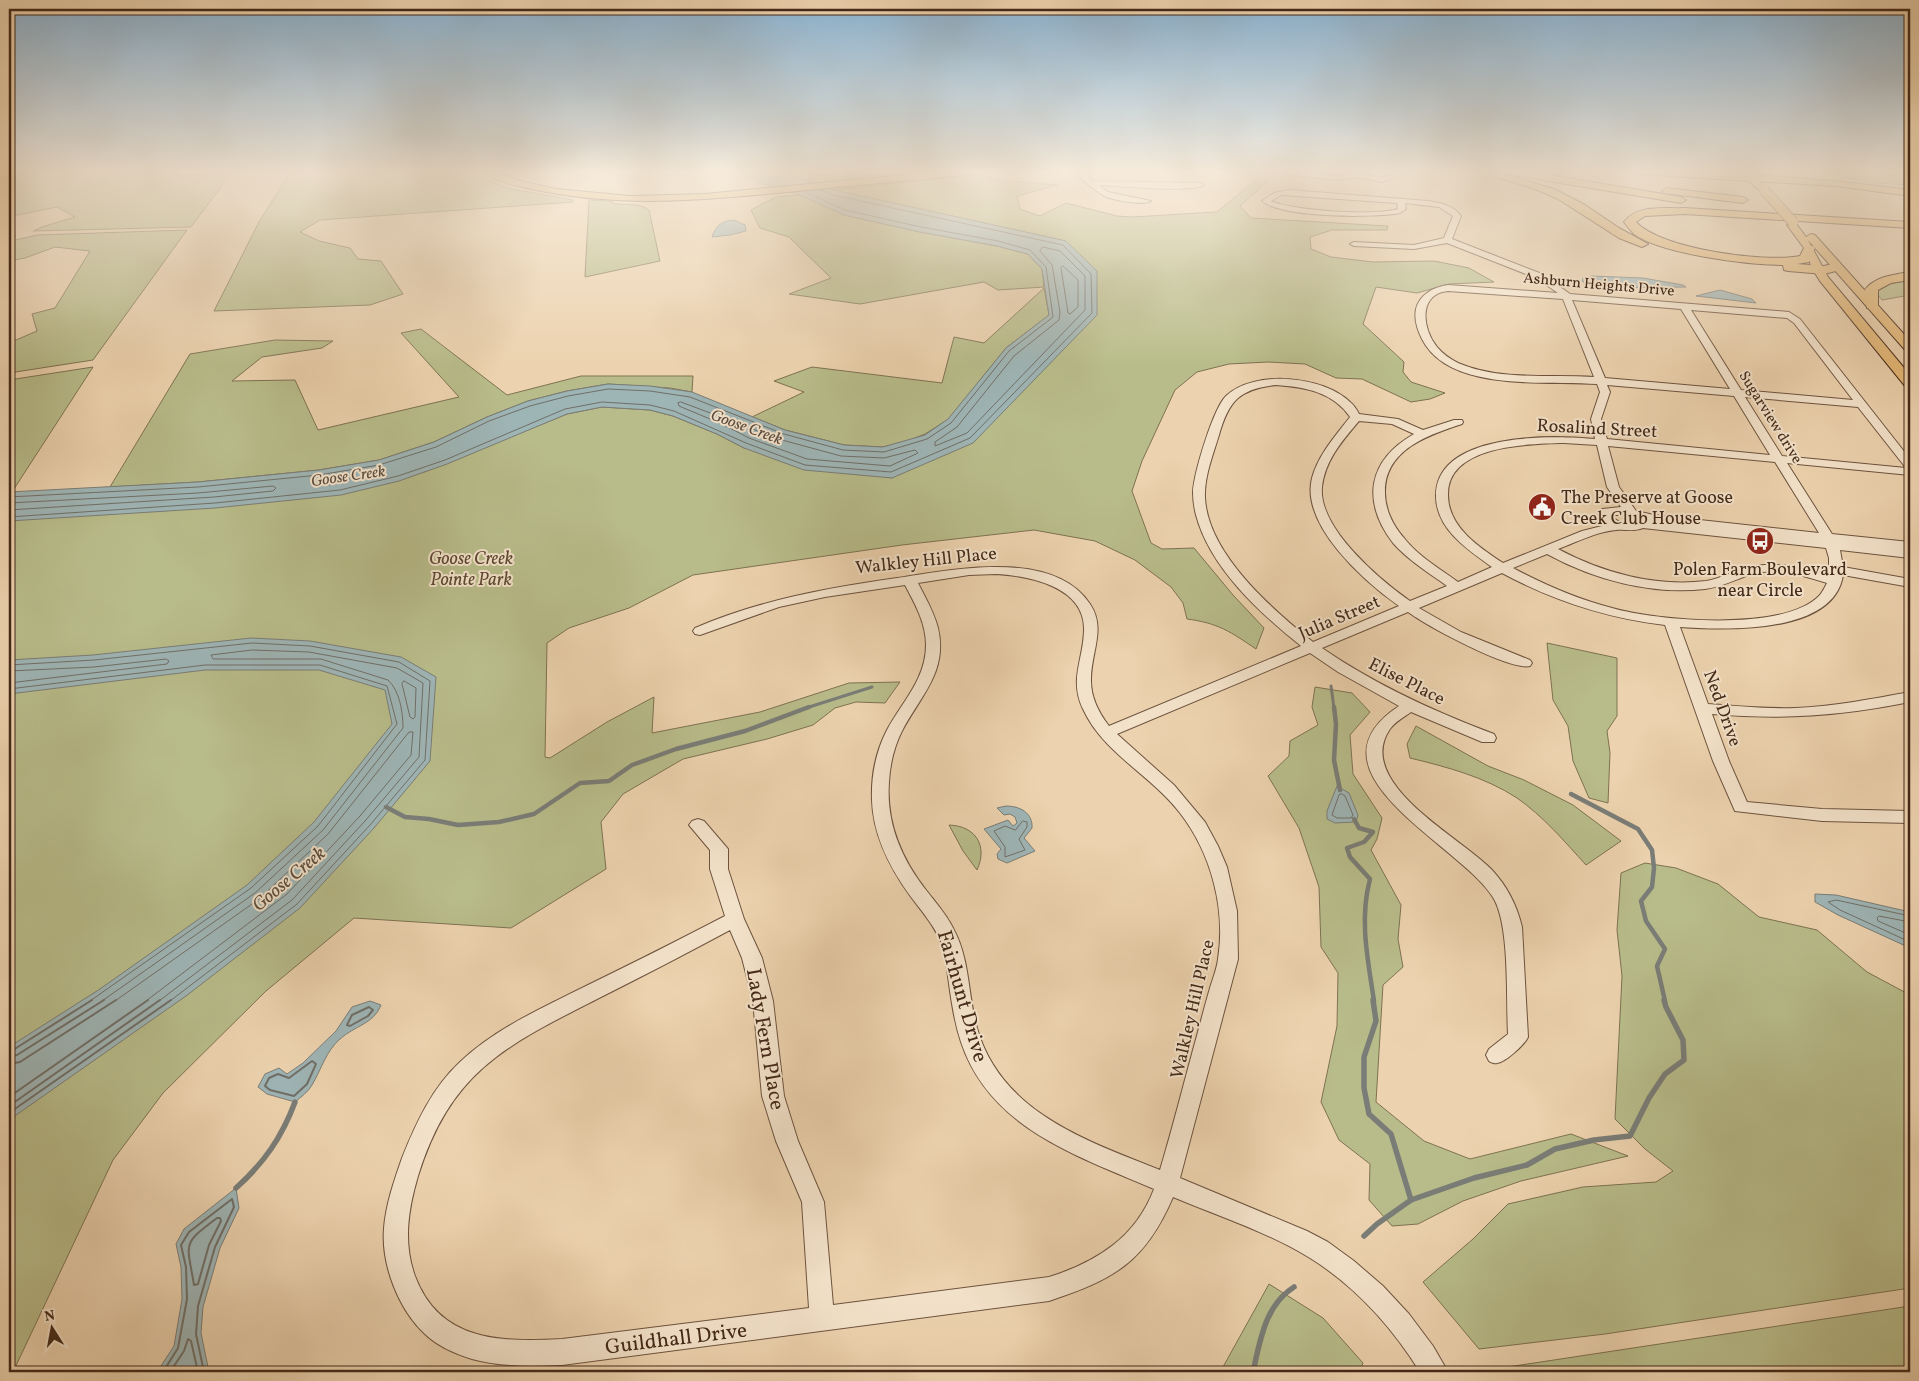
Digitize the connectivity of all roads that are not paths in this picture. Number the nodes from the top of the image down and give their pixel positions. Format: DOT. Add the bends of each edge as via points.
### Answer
graph roads {
  1 [pos="1448,235"];
  2 [pos="1624,235"];
  3 [pos="1645,235"];
  4 [pos="1800,235"];
  5 [pos="1809,235"];
  6 [pos="1448,240"];
  7 [pos="1354,244"];
  8 [pos="1810,248"];
  9 [pos="1836,267"];
  10 [pos="1818,270"];
  11 [pos="1910,276"];
  12 [pos="1567,297"];
  13 [pos="1872,305"];
  14 [pos="1684,306"];
  15 [pos="1910,348"];
  16 [pos="1601,381"];
  17 [pos="1910,384"];
  18 [pos="1737,393"];
  19 [pos="1862,404"];
  20 [pos="1356,417"];
  21 [pos="1458,422"];
  22 [pos="1423,434"];
  23 [pos="1602,443"];
  24 [pos="1778,459"];
  25 [pos="1910,466"];
  26 [pos="1910,472"];
  27 [pos="1613,487"];
  28 [pos="1608,514"];
  29 [pos="1636,517"];
  30 [pos="1618,526"];
  31 [pos="1586,534"];
  32 [pos="1829,541"];
  33 [pos="1910,546"];
  34 [pos="1548,549"];
  35 [pos="1910,554"];
  36 [pos="1504,569"];
  37 [pos="1835,576"];
  38 [pos="910,580"];
  39 [pos="1910,583"];
  40 [pos="1458,588"];
  41 [pos="1411,607"];
  42 [pos="1671,622"];
  43 [pos="700,631"];
  44 [pos="1314,648"];
  45 [pos="1525,663"];
  46 [pos="1910,697"];
  47 [pos="1410,706"];
  48 [pos="1702,708"];
  49 [pos="1106,732"];
  50 [pos="1488,738"];
  51 [pos="1910,817"];
  52 [pos="698,826"];
  53 [pos="734,919"];
  54 [pos="1496,1055"];
  55 [pos="1168,1184"];
  56 [pos="822,1319"];
  57 [pos="1435,1372"];
  1 -- 6 [label="street"];
  2 -- 10 [label="highway" via="1658,249 1702,258"];
  3 -- 8 [label="highway" via="1682,249 1792,263 1805,259"];
  4 -- 8 [label="main road"];
  5 -- 9 [label="main road"];
  6 -- 7 [label="street" via="1414,247"];
  6 -- 12 [label="street" via="1539,276"];
  8 -- 10 [label="main road"];
  9 -- 10 [label="highway"];
  9 -- 13 [label="main road"];
  10 -- 17 [label="main road"];
  11 -- 13 [label="highway" via="1874,286 1870,291"];
  12 -- 14 [label="street, Ashburn Heights Drive"];
  12 -- 16 [label="street"];
  12 -- 16 [label="street, Ashburn Heights Drive" via="1483,288 1446,288 1426,298 1420,309 1420,325 1427,342 1437,353 1468,370 1503,377"];
  13 -- 15 [label="main road"];
  14 -- 18 [label="street, Sugarview drive"];
  14 -- 19 [label="street, Ashburn Heights Drive" via="1794,318"];
  16 -- 18 [label="street, Ashburn Heights Drive"];
  16 -- 23 [label="street" via="1605,392 1596,419"];
  18 -- 19 [label="street, Ashburn Heights Drive"];
  18 -- 24 [label="street, Sugarview drive"];
  19 -- 25 [label="street, Ashburn Heights Drive"];
  20 -- 22 [label="street" via="1394,421"];
  20 -- 41 [label="street" via="1330,448 1320,468 1316,490 1322,516 1339,543 1364,572"];
  20 -- 44 [label="street, Elise Place" via="1352,408 1338,398 1302,384 1258,384 1239,390 1228,400 1201,478 1200,506 1209,535 1219,552 1251,595"];
  21 -- 22 [label="street"];
  22 -- 40 [label="street" via="1391,456 1381,472 1380,511 1399,540"];
  23 -- 24 [label="street, Rosalind Street"];
  23 -- 27 [label="street"];
  23 -- 36 [label="street, Rosalind Street" via="1542,440 1504,444 1464,458 1445,478 1441,505 1452,527 1465,541"];
  24 -- 26 [label="street, Rosalind Street"];
  24 -- 32 [label="street, Sugarview drive"];
  27 -- 28 [label="street"];
  27 -- 29 [label="street"];
  28 -- 29 [label="street"];
  28 -- 30 [label="street"];
  28 -- 31 [label="street, Julia Street"];
  29 -- 30 [label="street, Julia Street" via="1633,527"];
  29 -- 32 [label="street"];
  30 -- 31 [label="street, Julia Street"];
  31 -- 34 [label="street, Julia Street"];
  32 -- 33 [label="street"];
  32 -- 35 [label="street"];
  32 -- 37 [label="street" via="1835,552"];
  34 -- 36 [label="street, Julia Street"];
  34 -- 37 [label="street" via="1589,569 1624,579 1676,586 1704,585 1749,571 1770,569"];
  36 -- 40 [label="street, Julia Street"];
  36 -- 42 [label="street, Rosalind Street" via="1568,599 1601,610"];
  37 -- 39 [label="street"];
  37 -- 42 [label="street, Rosalind Street" via="1824,601 1791,616 1723,626"];
  38 -- 43 [label="street, Walkley Hill Place" via="775,602 724,619"];
  38 -- 49 [label="street, Walkley Hill Place" via="975,571 1010,571 1044,578 1071,592 1084,605 1092,622 1084,688 1094,715"];
  38 -- 55 [label="street, Fairhunt Drive" via="930,627 933,662 923,688 899,723 886,751 880,782 881,810 897,861 948,934 976,1054 993,1083 1046,1132"];
  40 -- 41 [label="street, Julia Street"];
  41 -- 44 [label="street, Julia Street"];
  41 -- 45 [label="street" via="1474,644"];
  42 -- 48 [label="street, Ned Drive"];
  44 -- 47 [label="street, Elise Place" via="1353,675"];
  44 -- 49 [label="street, Julia Street"];
  46 -- 48 [label="street" via="1807,712"];
  47 -- 50 [label="street, Elise Place"];
  47 -- 54 [label="street" via="1382,728 1376,739 1376,765 1382,780 1408,810 1478,867 1497,888 1510,912 1518,1037"];
  48 -- 51 [label="street, Ned Drive" via="1740,806 1822,815"];
  49 -- 55 [label="street, Walkley Hill Place" via="1169,790 1195,822 1215,858 1226,894 1230,930 1228,959"];
  52 -- 53 [label="street, Lady Fern Place" via="719,849 719,869"];
  53 -- 56 [label="street, Lady Fern Place" via="752,958 763,1001 773,1096 812,1202"];
  53 -- 56 [label="street, Guildhall Drive" via="525,1027 490,1048 464,1072 451,1086 426,1126 404,1185 394,1236 399,1266 409,1291 427,1319 453,1339 482,1350 517,1354 562,1352"];
  55 -- 56 [label="street, Guildhall Drive" via="1151,1221 1134,1243 1100,1270 1076,1281 1049,1289"];
  55 -- 57 [label="street, Fairhunt Drive" via="1265,1225 1327,1256 1383,1302 1411,1334"];
}
